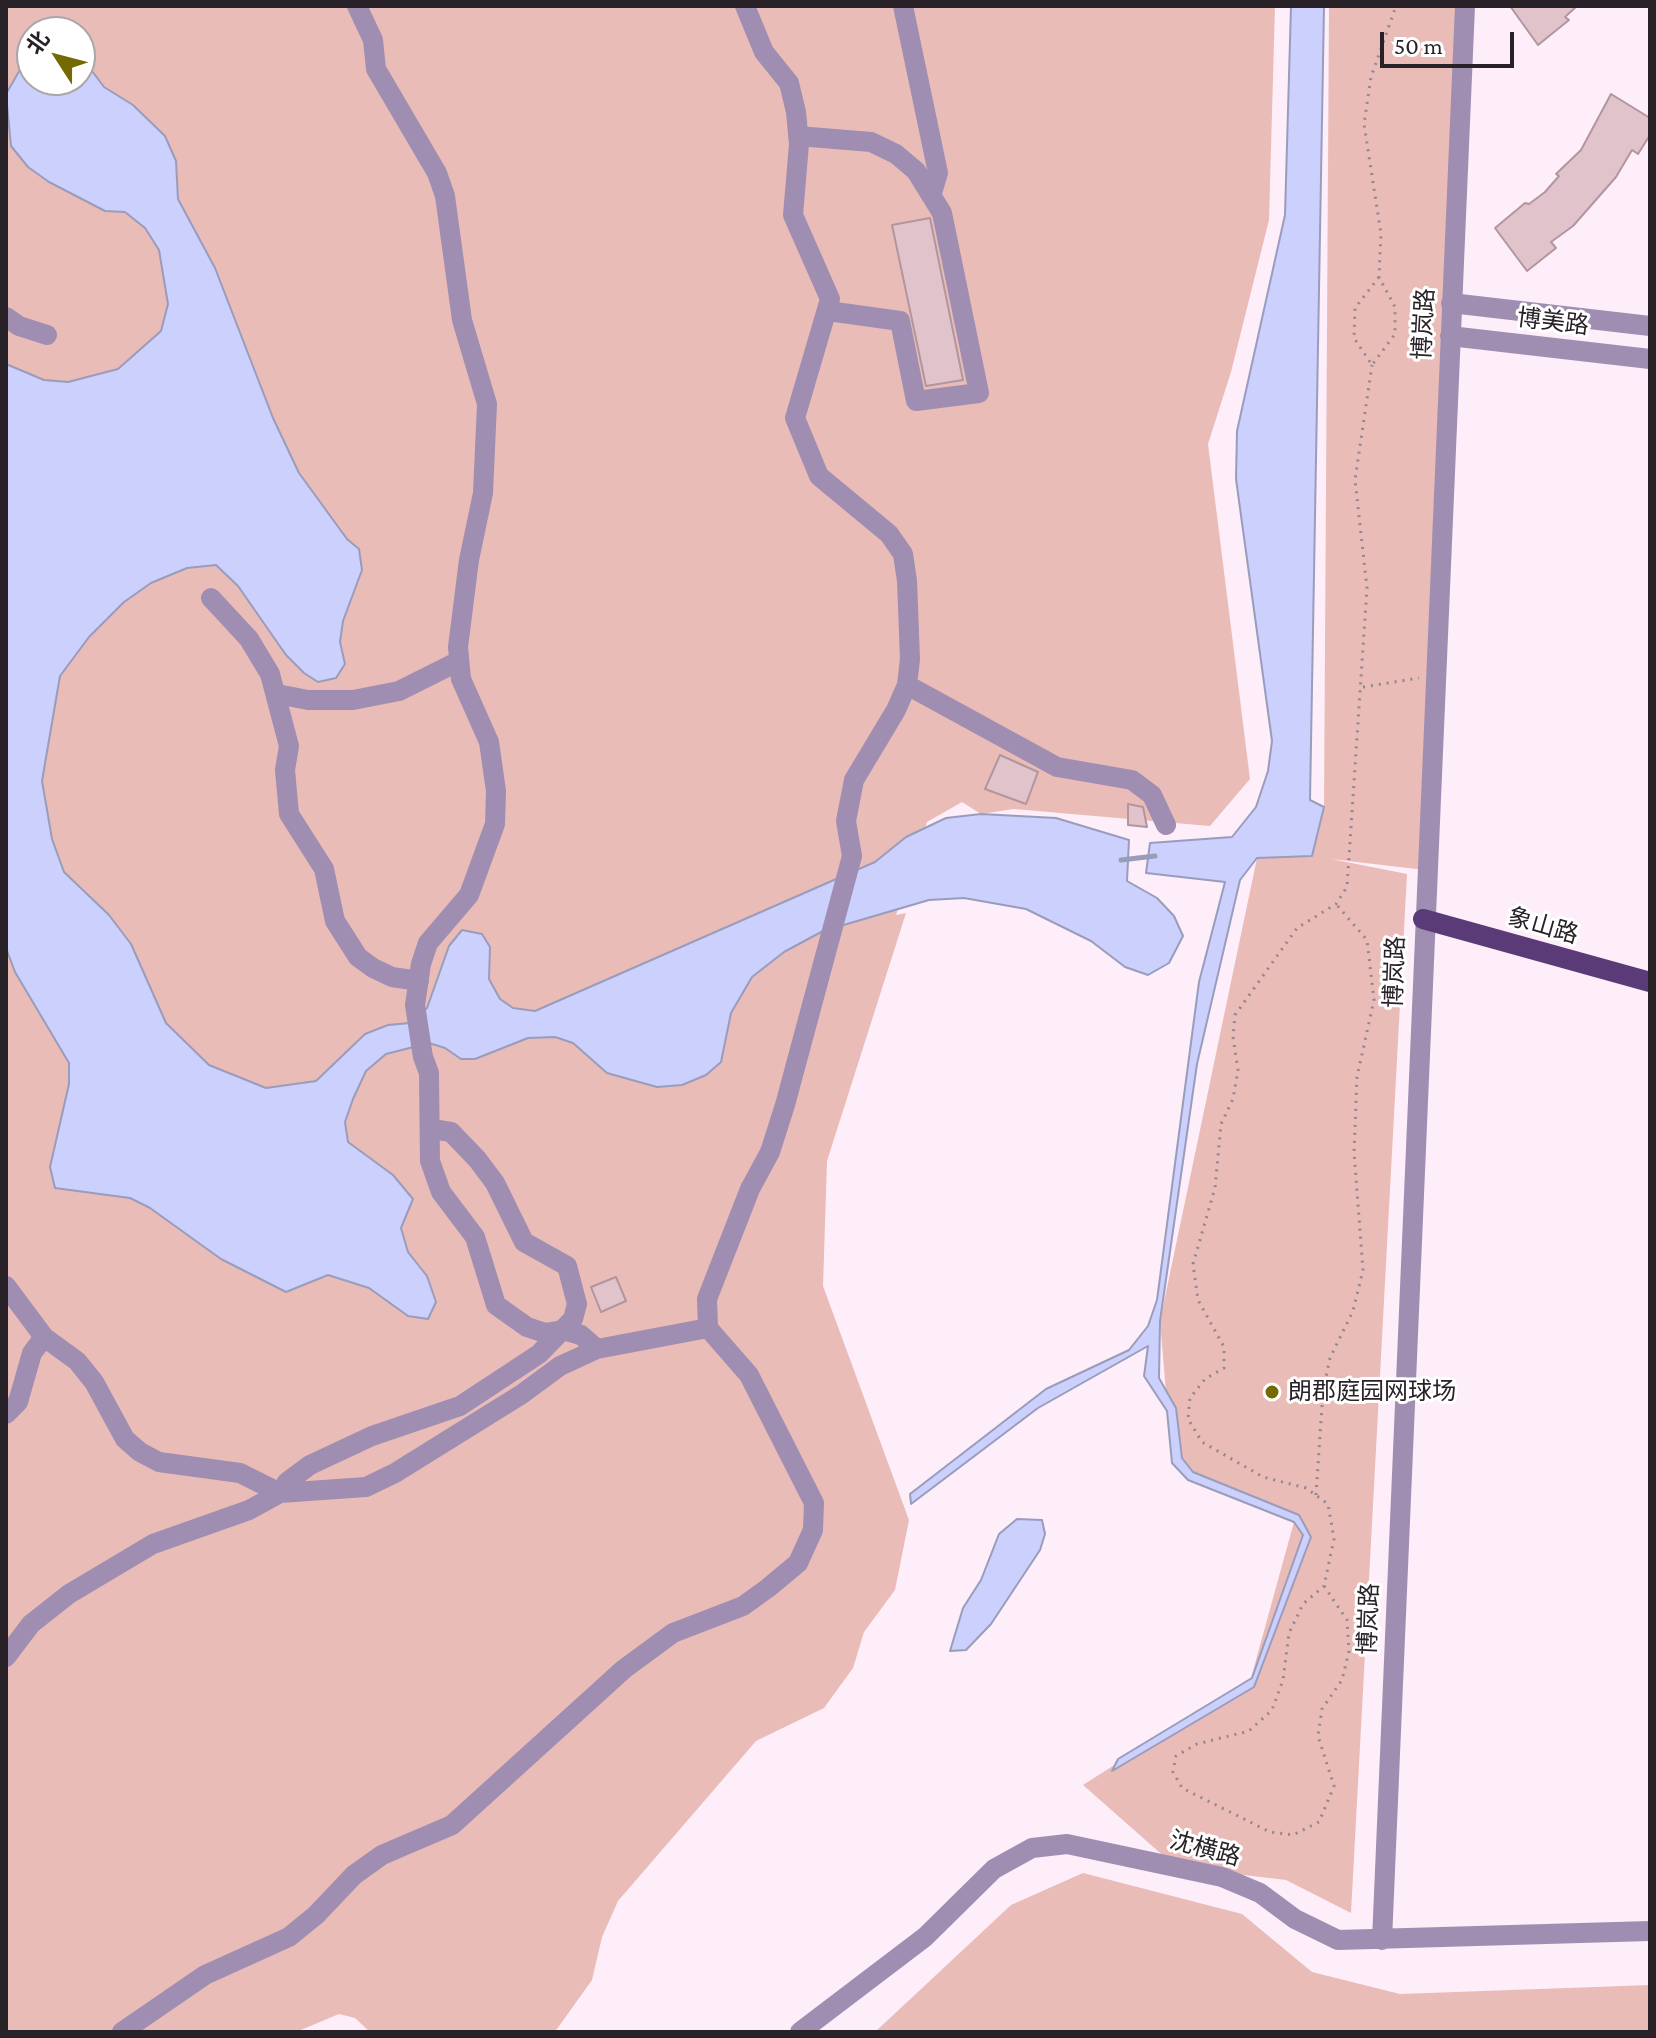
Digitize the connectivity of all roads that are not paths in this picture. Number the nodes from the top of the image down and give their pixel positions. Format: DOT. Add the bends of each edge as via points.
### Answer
graph roads {
  1 [pos="357,6"];
  2 [pos="745,6"];
  3 [pos="903,6"];
  4 [pos="1465,6"];
  5 [pos="798,136"];
  6 [pos="932,193"];
  7 [pos="1451,303"];
  8 [pos="828,311"];
  9 [pos="6,317"];
  10 [pos="1650,326"];
  11 [pos="47,335"];
  12 [pos="1450,336"];
  13 [pos="1650,359"];
  14 [pos="211,598"];
  15 [pos="459,661"];
  16 [pos="907,685"];
  17 [pos="277,694"];
  18 [pos="1166,825"];
  19 [pos="1423,919"];
  20 [pos="419,981"];
  21 [pos="1650,982"];
  22 [pos="432,1129"];
  23 [pos="6,1286"];
  24 [pos="708,1328"];
  25 [pos="563,1330"];
  26 [pos="44,1337"];
  27 [pos="597,1349"];
  28 [pos="6,1414"];
  29 [pos="280,1493"];
  30 [pos="6,1657"];
  31 [pos="1650,1931"];
  32 [pos="1382,1940"];
  33 [pos="122,2032"];
  34 [pos="800,2032"];
  1 -- 15 [label="street" via="373,40 376,69 445,196 462,320 487,404 483,493 467,573"];
  2 -- 5 [label="street" via="764,52 789,83"];
  3 -- 6 [label="street" via="938,173"];
  4 -- 7 [label="street, 博岚路"];
  5 -- 6 [label="street" via="871,142 896,154"];
  5 -- 8 [label="street" via="793,215 830,299"];
  6 -- 8 [label="street" via="942,213 979,393 916,401 900,321"];
  7 -- 10 [label="street, 博美路"];
  7 -- 12 [label="street, 博岚路"];
  8 -- 16 [label="street" via="795,418 819,476 889,534 903,554"];
  9 -- 11 [label="street"];
  12 -- 13 [label="street, 博美路"];
  12 -- 19 [label="street, 博岚路"];
  14 -- 17 [label="street" via="249,639"];
  15 -- 17 [label="street" via="399,691 353,700"];
  15 -- 20 [label="street" via="461,679 489,742 495,824 469,895 428,943"];
  16 -- 18 [label="street" via="1057,767 1132,780 1152,795"];
  16 -- 24 [label="street" via="854,780 846,821 852,856 770,1152 707,1299"];
  17 -- 20 [label="street" via="289,746 289,814 324,869 335,921 358,957 373,968"];
  19 -- 21 [label="main road, 象山路"];
  19 -- 32 [label="street, 博岚路"];
  20 -- 22 [label="street" via="415,1005 429,1073"];
  22 -- 25 [label="street" via="430,1161 441,1192 475,1237 496,1305 527,1327 545,1333"];
  22 -- 25 [label="street" via="451,1132 477,1159 524,1242 567,1266 577,1304"];
  23 -- 26 [label="street"];
  24 -- 27 [label="street"];
  24 -- 33 [label="street" via="749,1375 814,1503 813,1530 798,1563 743,1606 673,1633 624,1669 452,1825 382,1855 289,1937 205,1975"];
  25 -- 27 [label="street" via="581,1335"];
  25 -- 29 [label="street" via="539,1354 460,1406 372,1436 310,1465"];
  26 -- 28 [label="street" via="32,1353 18,1402"];
  26 -- 29 [label="street" via="77,1361 125,1439 140,1452 159,1462 240,1473"];
  27 -- 29 [label="street" via="560,1366 366,1487"];
  29 -- 30 [label="street" via="249,1510 166,1538 109,1570 31,1624"];
  31 -- 32 [label="street, 沈横路"];
  32 -- 34 [label="street, 沈横路" via="1338,1940 1295,1919 1260,1893 1222,1877 1067,1844 1032,1848 994,1869 925,1937"];
}
